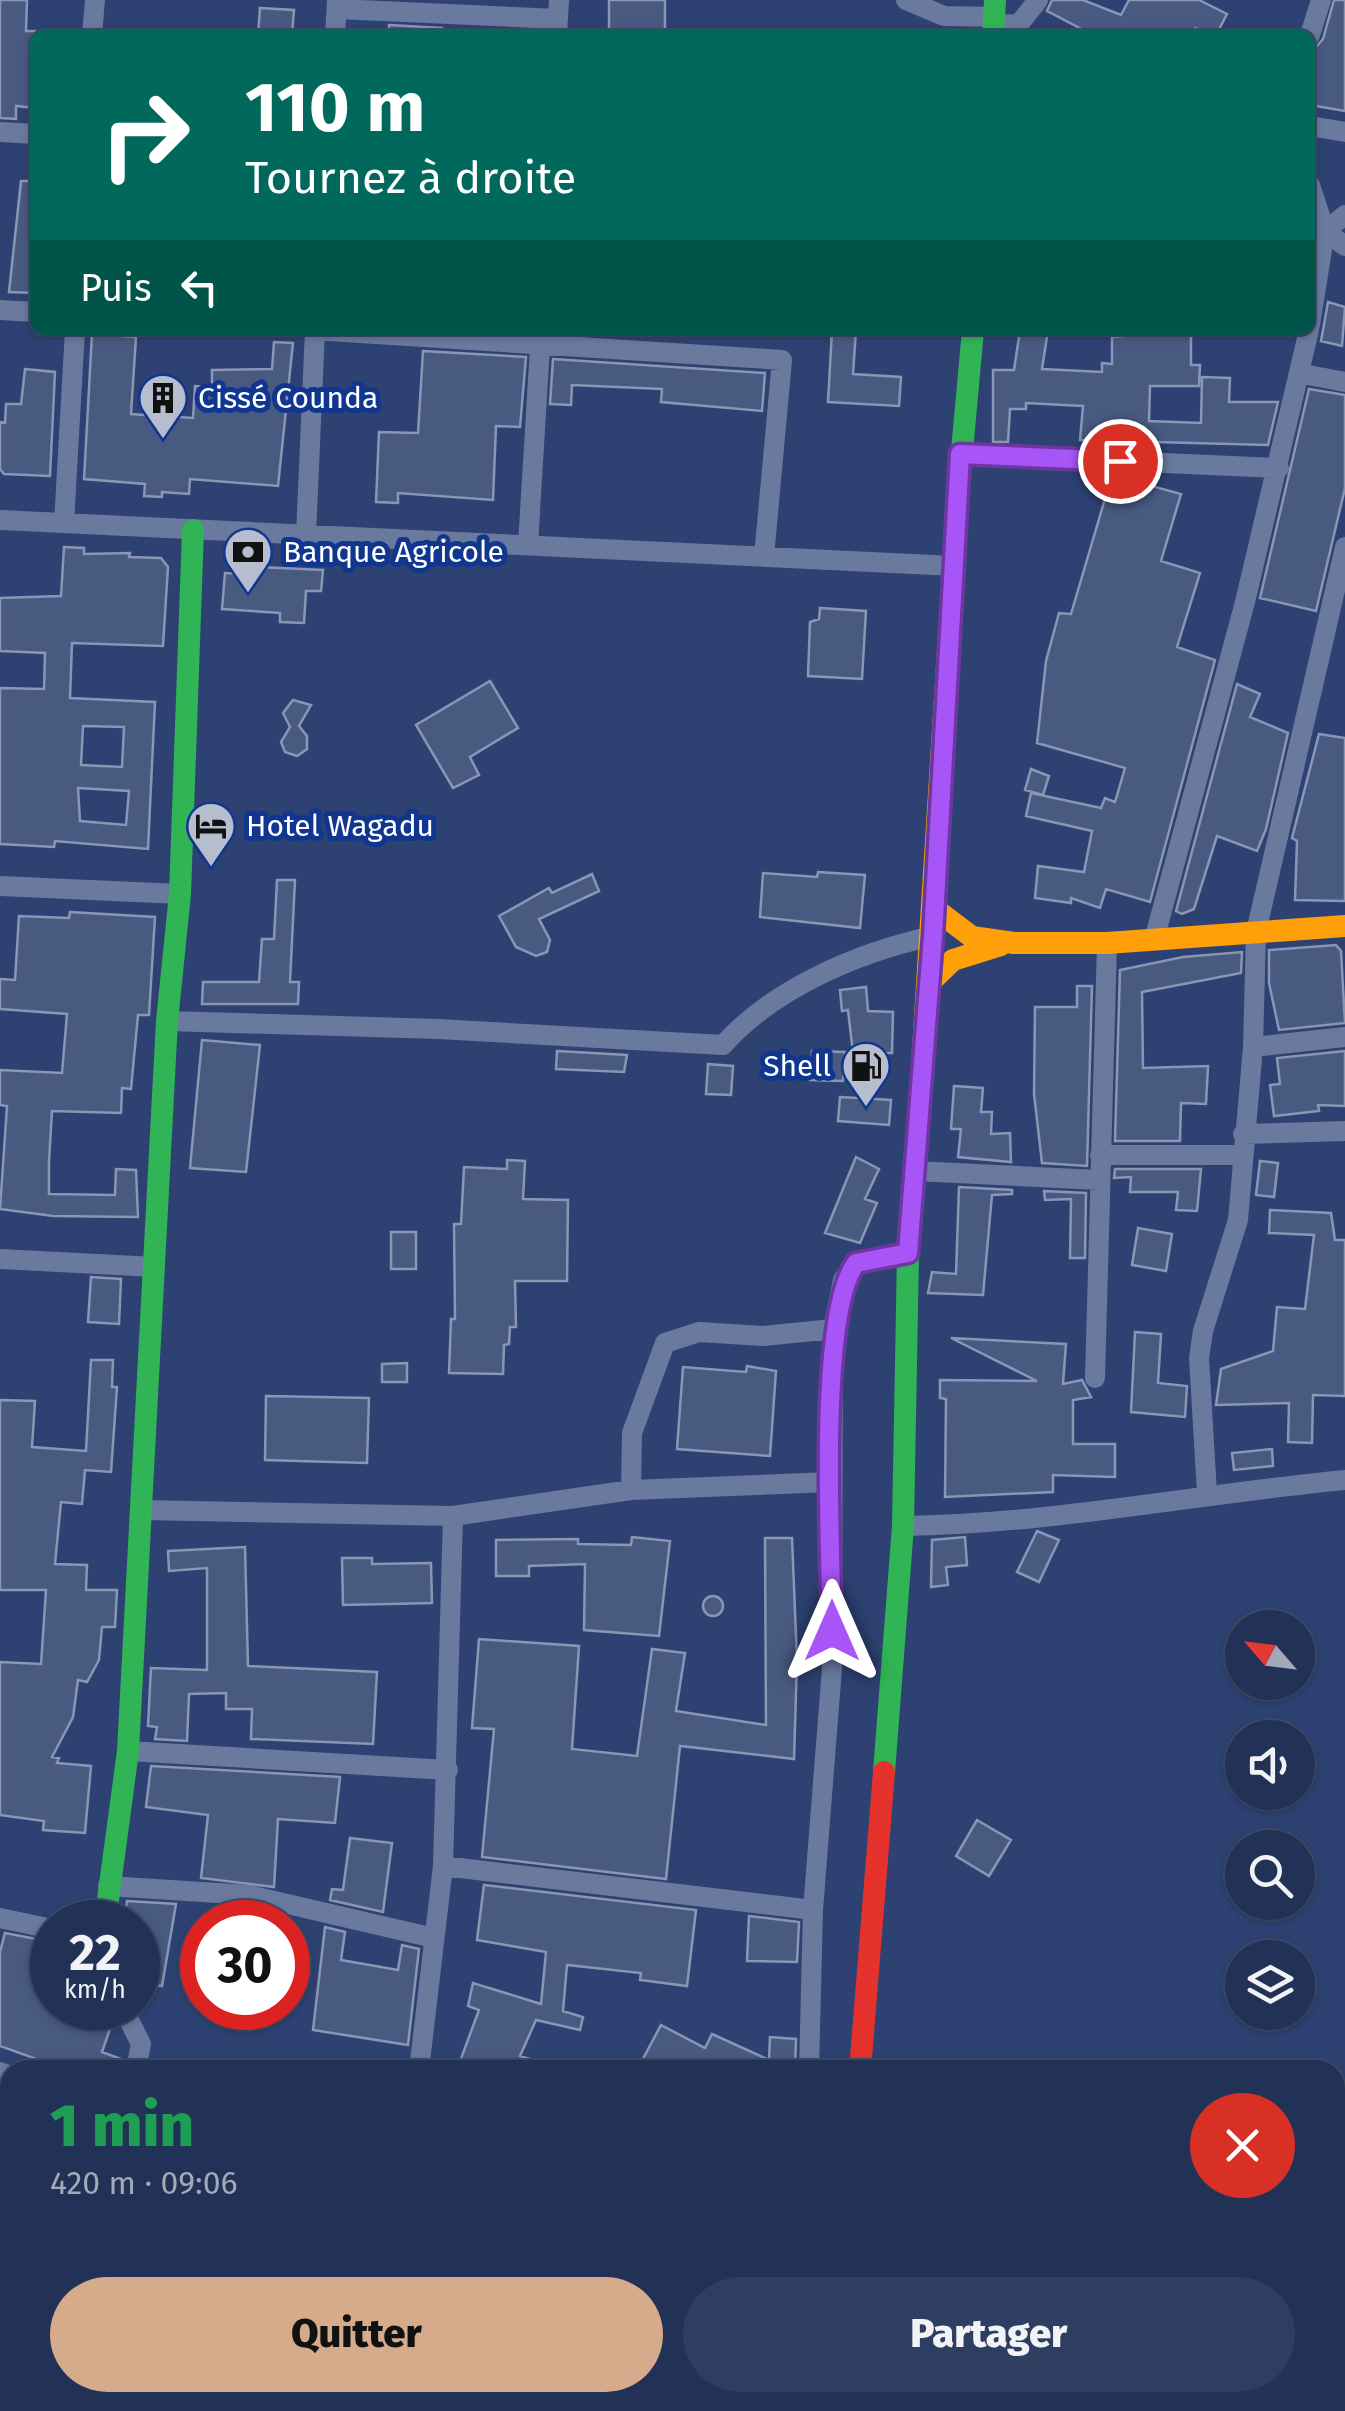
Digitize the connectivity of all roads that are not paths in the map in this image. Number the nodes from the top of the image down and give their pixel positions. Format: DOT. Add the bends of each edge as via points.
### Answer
graph roads {
  1 [pos="94,0"];
  2 [pos="906,0"];
  3 [pos="1038,0"];
  4 [pos="1321,0"];
  5 [pos="337,4"];
  6 [pos="944,16"];
  7 [pos="558,18"];
  8 [pos="1006,25"];
  9 [pos="92,30"];
  10 [pos="335,30"];
  11 [pos="963,30"];
  12 [pos="1312,30"];
  13 [pos="1315,127"];
  14 [pos="0,132"];
  15 [pos="1345,132"];
  16 [pos="30,134"];
  17 [pos="1315,202"];
  18 [pos="1345,215"];
  19 [pos="1324,232"];
  20 [pos="1345,246"];
  21 [pos="1315,294"];
  22 [pos="0,310"];
  23 [pos="30,312"];
  24 [pos="75,335"];
  25 [pos="314,335"];
  26 [pos="476,335"];
  27 [pos="972,335"];
  28 [pos="1309,335"];
  29 [pos="541,337"];
  30 [pos="1302,374"];
  31 [pos="1345,382"];
  32 [pos="960,454"];
  33 [pos="1279,468"];
  34 [pos="0,520"];
  35 [pos="64,523"];
  36 [pos="193,530"];
  37 [pos="306,535"];
  38 [pos="528,546"];
  39 [pos="1345,547"];
  40 [pos="764,557"];
  41 [pos="954,566"];
  42 [pos="0,886"];
  43 [pos="180,894"];
  44 [pos="934,909"];
  45 [pos="1345,926"];
  46 [pos="1256,932"];
  47 [pos="933,936"];
  48 [pos="1154,940"];
  49 [pos="1014,943"];
  50 [pos="1107,943"];
  51 [pos="929,983"];
  52 [pos="167,1022"];
  53 [pos="1345,1037"];
  54 [pos="1254,1047"];
  55 [pos="1345,1131"];
  56 [pos="1242,1144"];
  57 [pos="1100,1155"];
  58 [pos="915,1172"];
  59 [pos="1099,1180"];
  60 [pos="908,1253"];
  61 [pos="0,1259"];
  62 [pos="155,1267"];
  63 [pos="833,1329"];
  64 [pos="1096,1378"];
  65 [pos="1345,1480"];
  66 [pos="831,1482"];
  67 [pos="630,1490"];
  68 [pos="1206,1494"];
  69 [pos="141,1510"];
  70 [pos="453,1516"];
  71 [pos="902,1526"];
  72 [pos="128,1751"];
  73 [pos="448,1770"];
  74 [pos="443,1866"];
  75 [pos="108,1886"];
  76 [pos="107,1900"];
  77 [pos="813,1910"];
  78 [pos="0,1918"];
  79 [pos="30,1924"];
  80 [pos="434,1938"];
  81 [pos="134,2030"];
  82 [pos="138,2060"];
  83 [pos="420,2060"];
  84 [pos="808,2060"];
  85 [pos="861,2060"];
  1 -- 9 [label="street"];
  2 -- 6 [label="street"];
  3 -- 8 [label="street"];
  4 -- 12 [label="street"];
  5 -- 7 [label="street"];
  5 -- 10 [label="street"];
  6 -- 8 [label="street"];
  6 -- 11 [label="street"];
  13 -- 15 [label="street"];
  14 -- 16 [label="street"];
  17 -- 19 [label="street"];
  18 -- 19 [label="street"];
  19 -- 20 [label="street"];
  19 -- 21 [label="street"];
  22 -- 23 [label="street"];
  24 -- 35 [label="street"];
  25 -- 37 [label="street"];
  26 -- 29 [label="street"];
  27 -- 32 [label="main road"];
  28 -- 30 [label="street"];
  29 -- 38 [label="street"];
  29 -- 40 [label="street" via="782,360"];
  30 -- 31 [label="street"];
  30 -- 33 [label="street"];
  32 -- 33 [label="street"];
  32 -- 41 [label="main road"];
  33 -- 48 [label="street"];
  34 -- 35 [label="street"];
  35 -- 36 [label="street"];
  36 -- 37 [label="street"];
  36 -- 43 [label="main road"];
  37 -- 38 [label="street"];
  38 -- 40 [label="street"];
  39 -- 46 [label="street"];
  40 -- 41 [label="street"];
  41 -- 44 [label="main road"];
  42 -- 43 [label="street"];
  43 -- 52 [label="main road"];
  44 -- 47 [label="main road"];
  44 -- 49 [label="main road" via="972,936"];
  45 -- 46 [label="main road"];
  46 -- 48 [label="main road"];
  46 -- 54 [label="street"];
  47 -- 51 [label="main road"];
  47 -- 52 [label="street" via="888,946 789,992 743,1022 723,1045"];
  48 -- 50 [label="main road"];
  49 -- 50 [label="main road"];
  49 -- 51 [label="main road" via="953,960"];
  50 -- 57 [label="street"];
  51 -- 58 [label="main road"];
  52 -- 62 [label="main road"];
  53 -- 54 [label="street"];
  54 -- 56 [label="street"];
  55 -- 56 [label="street"];
  56 -- 57 [label="street"];
  56 -- 68 [label="street" via="1238,1220 1200,1358"];
  57 -- 59 [label="street"];
  58 -- 59 [label="street"];
  58 -- 60 [label="main road"];
  59 -- 64 [label="street"];
  60 -- 63 [label="street" via="856,1263 844,1280"];
  60 -- 71 [label="main road"];
  61 -- 62 [label="street"];
  62 -- 69 [label="main road"];
  63 -- 66 [label="street"];
  63 -- 67 [label="street" via="763,1336 698,1332 665,1343 632,1433"];
  65 -- 68 [label="street"];
  66 -- 67 [label="street"];
  66 -- 77 [label="street" via="832,1668"];
  67 -- 70 [label="street"];
  68 -- 71 [label="street" via="988,1525"];
  69 -- 70 [label="street"];
  69 -- 72 [label="main road"];
  70 -- 73 [label="street"];
  71 -- 85 [label="main road"];
  72 -- 73 [label="street"];
  72 -- 75 [label="main road"];
  73 -- 74 [label="street"];
  74 -- 77 [label="street"];
  74 -- 80 [label="street"];
  75 -- 76 [label="main road"];
  75 -- 80 [label="street" via="249,1895"];
  77 -- 84 [label="street"];
  78 -- 79 [label="street"];
  80 -- 83 [label="street"];
  81 -- 82 [label="street" via="141,2044"];
}
